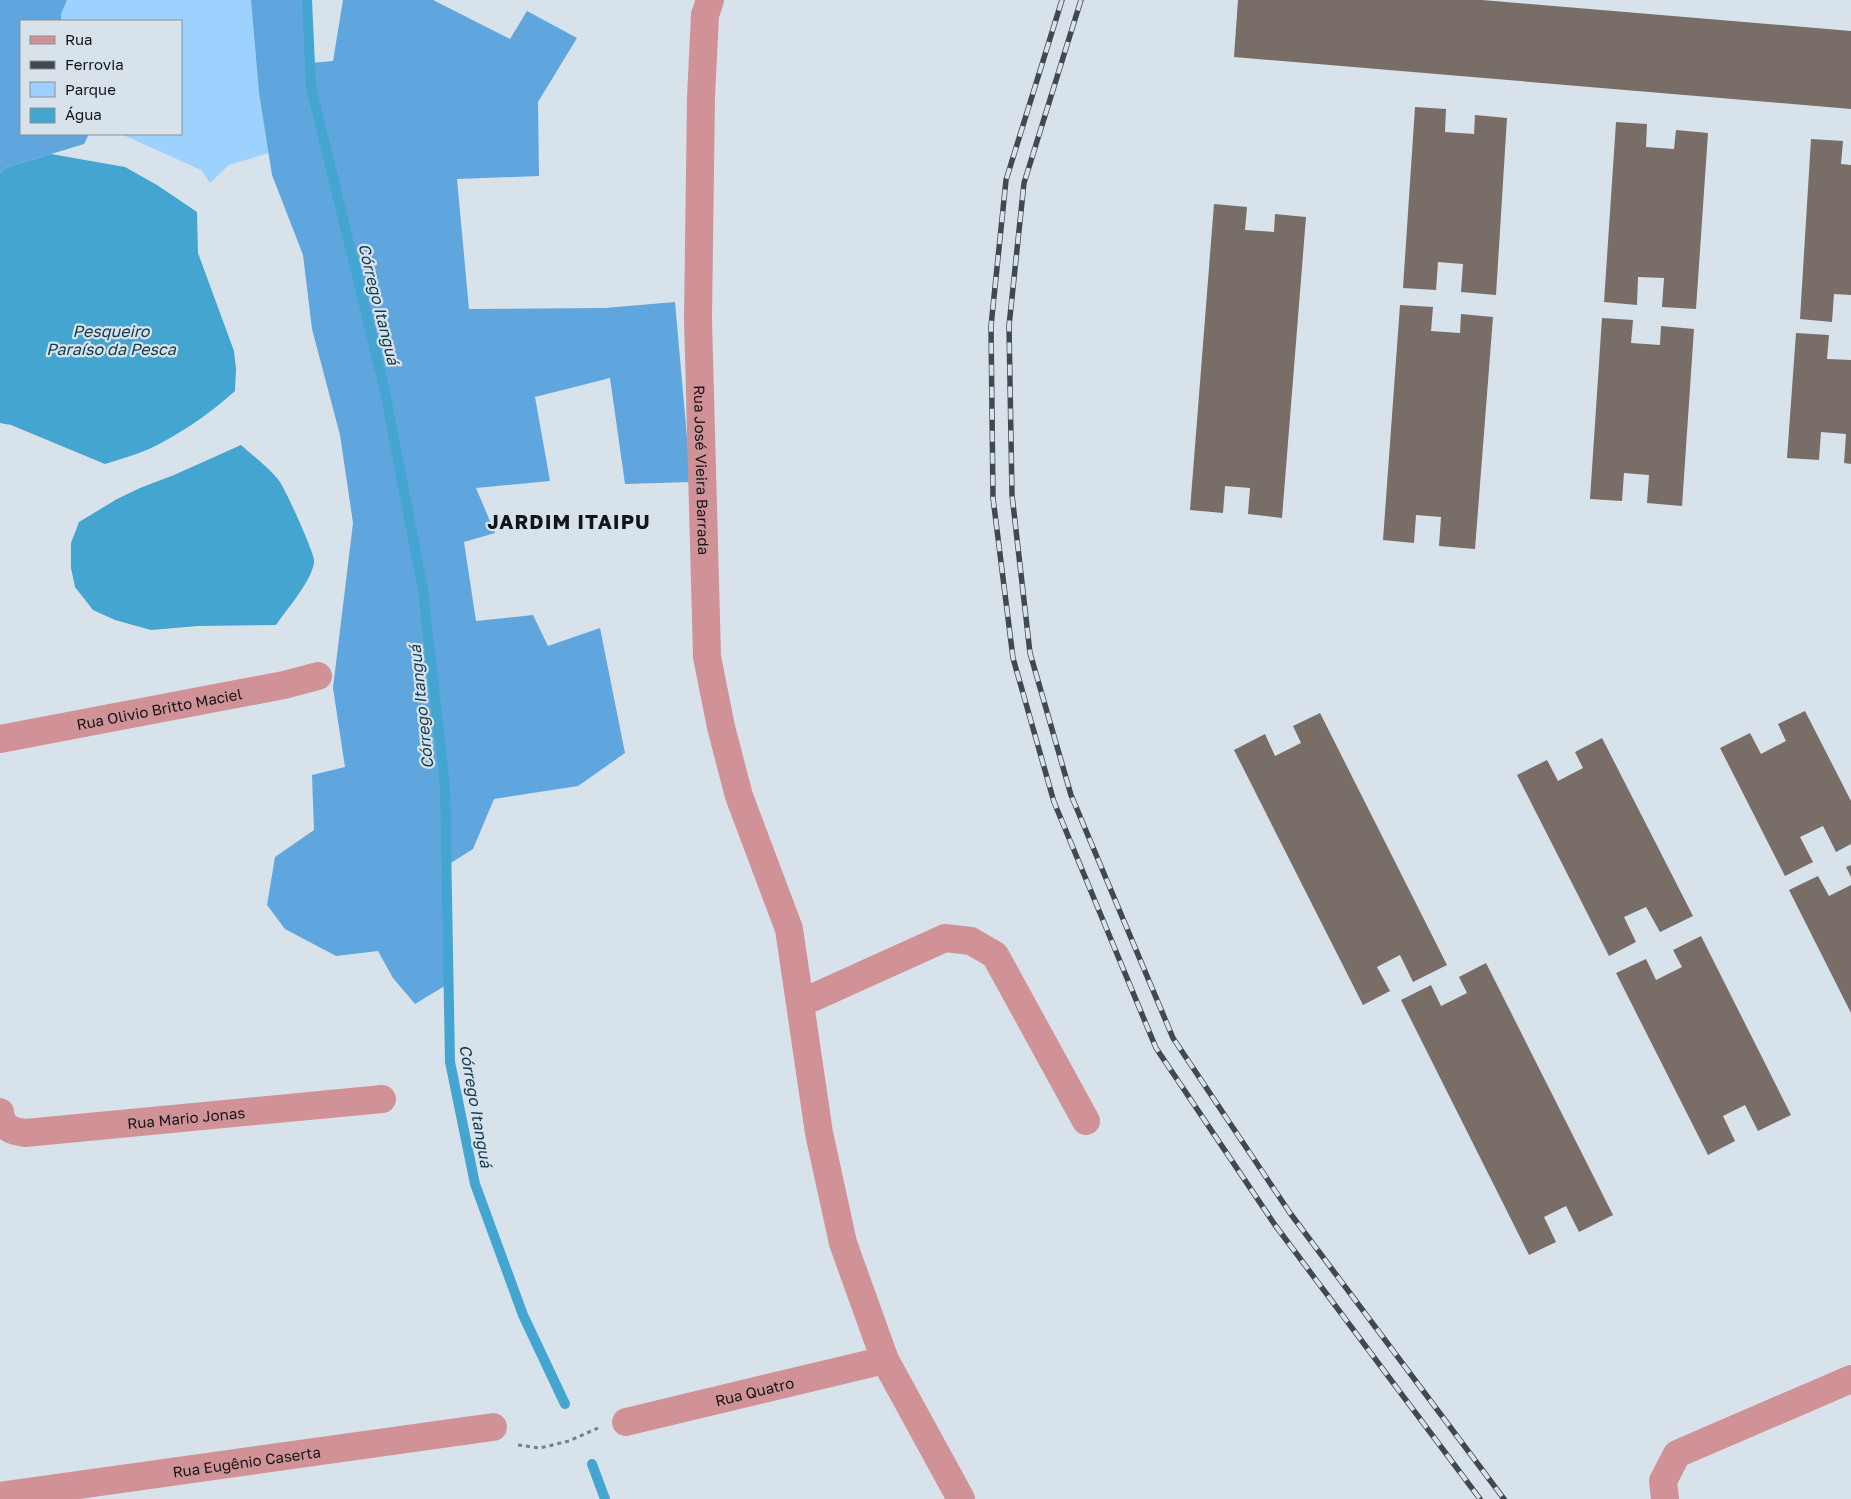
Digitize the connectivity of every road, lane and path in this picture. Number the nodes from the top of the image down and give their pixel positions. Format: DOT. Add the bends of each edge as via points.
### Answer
graph roads {
  1 [pos="710,0"];
  2 [pos="318,676"];
  3 [pos="0,739"];
  4 [pos="801,1004"];
  5 [pos="382,1099"];
  6 [pos="0,1112"];
  7 [pos="1086,1121"];
  8 [pos="885,1360"];
  9 [pos="1851,1379"];
  10 [pos="626,1422"];
  11 [pos="493,1427"];
  12 [pos="0,1496"];
  13 [pos="961,1499"];
  14 [pos="1665,1499"];
  1 -- 4 [label="street, Rua José Vieira Barrada" via="705,15 701,97 698,318 707,657 739,796 789,928"];
  2 -- 3 [label="street, Rua Olivio Britto Maciel" via="284,686"];
  4 -- 7 [label="street" via="945,938 971,941 995,955"];
  4 -- 8 [label="street, Rua José Vieira Barrada" via="819,1133 843,1243"];
  5 -- 6 [label="street, Rua Mario Jonas" via="25,1133 12,1131 1,1120"];
  8 -- 10 [label="street, Rua Quatro"];
  8 -- 13 [label="street, Rua José Vieira Barrada"];
  9 -- 14 [label="street" via="1677,1454 1663,1481"];
  10 -- 11 [label="path" via="540,1448 516,1445"];
  11 -- 12 [label="street, Rua Eugênio Caserta"];
}
